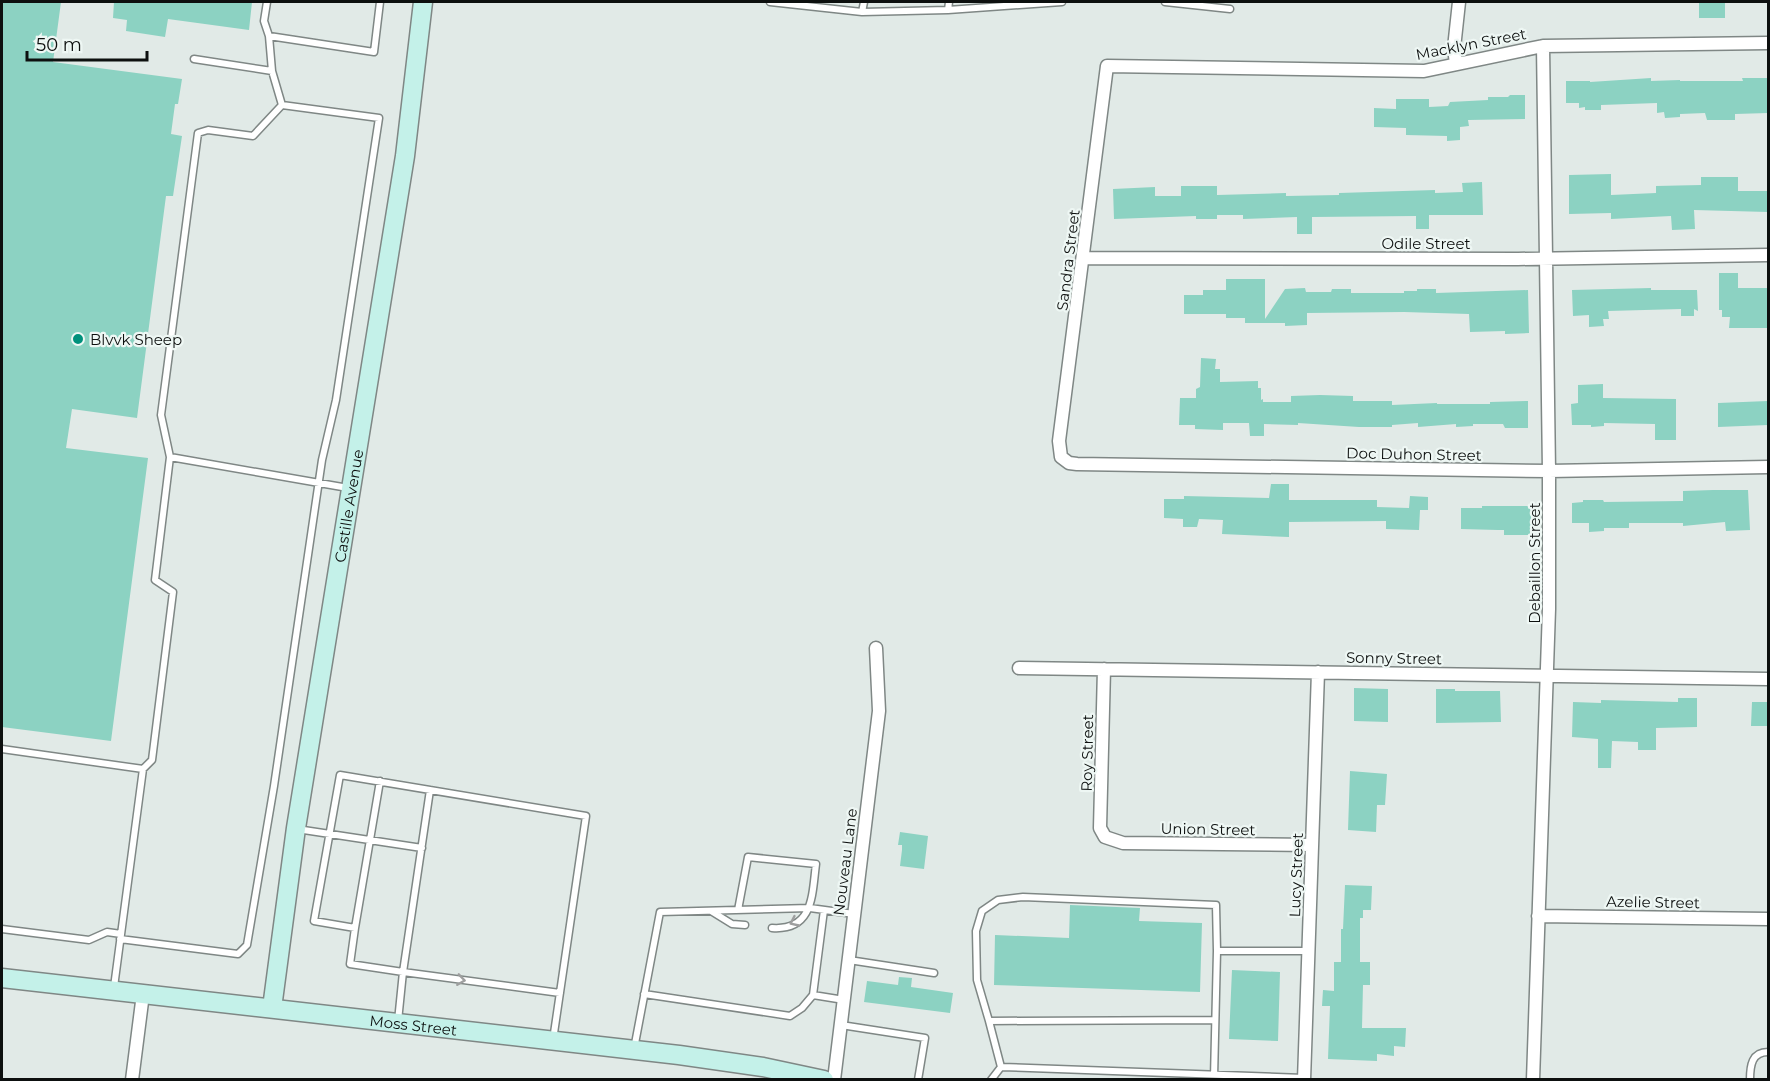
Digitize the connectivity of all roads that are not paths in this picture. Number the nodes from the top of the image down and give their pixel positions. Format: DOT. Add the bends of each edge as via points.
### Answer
graph roads {
  1 [pos="267,2"];
  2 [pos="380,2"];
  3 [pos="423,2"];
  4 [pos="770,2"];
  5 [pos="864,2"];
  6 [pos="949,2"];
  7 [pos="1052,2"];
  8 [pos="1062,2"];
  9 [pos="1166,2"];
  10 [pos="1459,2"];
  11 [pos="1230,9"];
  12 [pos="948,10"];
  13 [pos="862,12"];
  14 [pos="269,36"];
  15 [pos="1768,43"];
  16 [pos="1543,46"];
  17 [pos="194,59"];
  18 [pos="1456,64"];
  19 [pos="1107,66"];
  20 [pos="272,71"];
  21 [pos="282,105"];
  22 [pos="1768,255"];
  23 [pos="1546,257"];
  24 [pos="1083,258"];
  25 [pos="170,456"];
  26 [pos="1061,457"];
  27 [pos="1768,467"];
  28 [pos="1550,471"];
  29 [pos="319,483"];
  30 [pos="351,488"];
  31 [pos="876,648"];
  32 [pos="1018,668"];
  33 [pos="1104,669"];
  34 [pos="1318,672"];
  35 [pos="1547,675"];
  36 [pos="1768,679"];
  37 [pos="2,749"];
  38 [pos="143,769"];
  39 [pos="380,781"];
  40 [pos="430,790"];
  41 [pos="296,828"];
  42 [pos="329,835"];
  43 [pos="1105,837"];
  44 [pos="370,840"];
  45 [pos="1311,845"];
  46 [pos="422,848"];
  47 [pos="810,908"];
  48 [pos="738,910"];
  49 [pos="824,910"];
  50 [pos="711,911"];
  51 [pos="854,914"];
  52 [pos="1538,916"];
  53 [pos="1768,919"];
  54 [pos="745,925"];
  55 [pos="355,928"];
  56 [pos="771,928"];
  57 [pos="2,929"];
  58 [pos="121,937"];
  59 [pos="1217,951"];
  60 [pos="1308,951"];
  61 [pos="849,960"];
  62 [pos="404,972"];
  63 [pos="934,973"];
  64 [pos="2,978"];
  65 [pos="113,991"];
  66 [pos="560,993"];
  67 [pos="143,994"];
  68 [pos="644,994"];
  69 [pos="813,995"];
  70 [pos="844,1000"];
  71 [pos="272,1008"];
  72 [pos="1215,1020"];
  73 [pos="989,1021"];
  74 [pos="398,1022"];
  75 [pos="841,1025"];
  76 [pos="553,1040"];
  77 [pos="634,1050"];
  78 [pos="1768,1052"];
  79 [pos="1001,1067"];
  80 [pos="774,1074"];
  81 [pos="1214,1077"];
  82 [pos="1304,1079"];
  83 [pos="132,1080"];
  84 [pos="824,1080"];
  85 [pos="834,1080"];
  86 [pos="918,1080"];
  87 [pos="991,1080"];
  88 [pos="1533,1080"];
  89 [pos="1750,1080"];
  1 -- 14 [label="lane" via="264,21"];
  2 -- 14 [label="lane" via="374,52"];
  3 -- 30 [label="street, Castille Avenue" via="405,156"];
  4 -- 13 [label="lane"];
  5 -- 13 [label="lane"];
  6 -- 12 [label="lane"];
  7 -- 8 [label="lane"];
  7 -- 12 [label="lane"];
  9 -- 11 [label="lane"];
  10 -- 18 [label="street"];
  12 -- 13 [label="lane"];
  14 -- 20 [label="lane"];
  15 -- 16 [label="street, Macklyn Street"];
  16 -- 18 [label="street, Macklyn Street"];
  16 -- 23 [label="street, Debaillon Street"];
  17 -- 20 [label="lane"];
  18 -- 19 [label="street, Macklyn Street" via="1424,71"];
  19 -- 24 [label="street, Sandra Street"];
  20 -- 21 [label="lane"];
  21 -- 25 [label="lane" via="253,136 207,130 198,133 161,415"];
  21 -- 29 [label="lane" via="379,118 338,390"];
  22 -- 23 [label="street, Odile Street"];
  23 -- 24 [label="street, Odile Street"];
  23 -- 28 [label="street, Debaillon Street"];
  24 -- 26 [label="street, Sandra Street" via="1059,441"];
  25 -- 29 [label="lane"];
  25 -- 38 [label="lane" via="154,580 173,592 152,760"];
  26 -- 28 [label="street, Doc Duhon Street" via="1077,464"];
  27 -- 28 [label="street, Doc Duhon Street"];
  28 -- 35 [label="street, Debaillon Street"];
  29 -- 30 [label="lane"];
  29 -- 58 [label="lane" via="248,945 238,954"];
  30 -- 41 [label="street, Castille Avenue"];
  31 -- 51 [label="street, Nouveau Lane" via="879,711"];
  32 -- 33 [label="street, Sonny Street"];
  33 -- 34 [label="street, Sonny Street"];
  33 -- 43 [label="street, Roy Street" via="1100,828"];
  34 -- 35 [label="street, Sonny Street"];
  34 -- 45 [label="street, Lucy Street"];
  35 -- 36 [label="street, Sonny Street"];
  35 -- 52 [label="street, Debaillon Street"];
  37 -- 38 [label="lane"];
  38 -- 58 [label="lane"];
  39 -- 40 [label="lane"];
  39 -- 42 [label="lane" via="340,775"];
  39 -- 44 [label="lane"];
  40 -- 46 [label="lane"];
  40 -- 66 [label="lane" via="586,816"];
  41 -- 42 [label="lane"];
  41 -- 71 [label="street, Castille Avenue"];
  42 -- 44 [label="lane"];
  42 -- 55 [label="lane" via="314,921"];
  43 -- 45 [label="street, Union Street" via="1123,843"];
  44 -- 46 [label="lane"];
  44 -- 55 [label="lane"];
  45 -- 60 [label="street, Lucy Street"];
  46 -- 62 [label="lane"];
  47 -- 48 [label="lane"];
  47 -- 48 [label="lane" via="816,864 748,857"];
  47 -- 49 [label="lane"];
  47 -- 56 [label="lane, one-way" via="801,921"];
  48 -- 50 [label="lane"];
  49 -- 51 [label="lane"];
  49 -- 69 [label="lane"];
  50 -- 54 [label="lane" via="732,924"];
  50 -- 68 [label="lane" via="660,912"];
  51 -- 61 [label="street, Nouveau Lane"];
  52 -- 53 [label="street, Azelie Street"];
  52 -- 88 [label="street, Debaillon Street"];
  55 -- 62 [label="lane" via="350,964"];
  57 -- 58 [label="lane" via="89,940 107,932"];
  58 -- 65 [label="lane"];
  59 -- 60 [label="lane"];
  59 -- 72 [label="lane"];
  59 -- 73 [label="lane" via="1216,904 1023,897 998,900 982,910 976,931 977,980"];
  60 -- 82 [label="street, Lucy Street"];
  61 -- 63 [label="lane"];
  61 -- 70 [label="street, Nouveau Lane"];
  62 -- 66 [label="lane, one-way"];
  62 -- 74 [label="lane"];
  64 -- 65 [label="street, Moss Street"];
  65 -- 67 [label="street, Moss Street"];
  66 -- 76 [label="lane"];
  67 -- 71 [label="street, Moss Street"];
  67 -- 83 [label="street"];
  68 -- 69 [label="lane" via="790,1016"];
  68 -- 77 [label="lane"];
  69 -- 70 [label="lane"];
  70 -- 75 [label="street, Nouveau Lane"];
  71 -- 74 [label="street, Moss Street"];
  72 -- 73 [label="lane"];
  72 -- 81 [label="lane"];
  73 -- 79 [label="lane"];
  74 -- 76 [label="street, Moss Street"];
  75 -- 85 [label="street, Nouveau Lane"];
  75 -- 86 [label="lane" via="925,1038"];
  76 -- 77 [label="street, Moss Street"];
  77 -- 80 [label="street, Moss Street"];
  78 -- 89 [label="lane" via="1754,1057"];
  79 -- 81 [label="lane"];
  79 -- 87 [label="lane"];
  80 -- 84 [label="street, Moss Street"];
  81 -- 82 [label="lane"];
}
